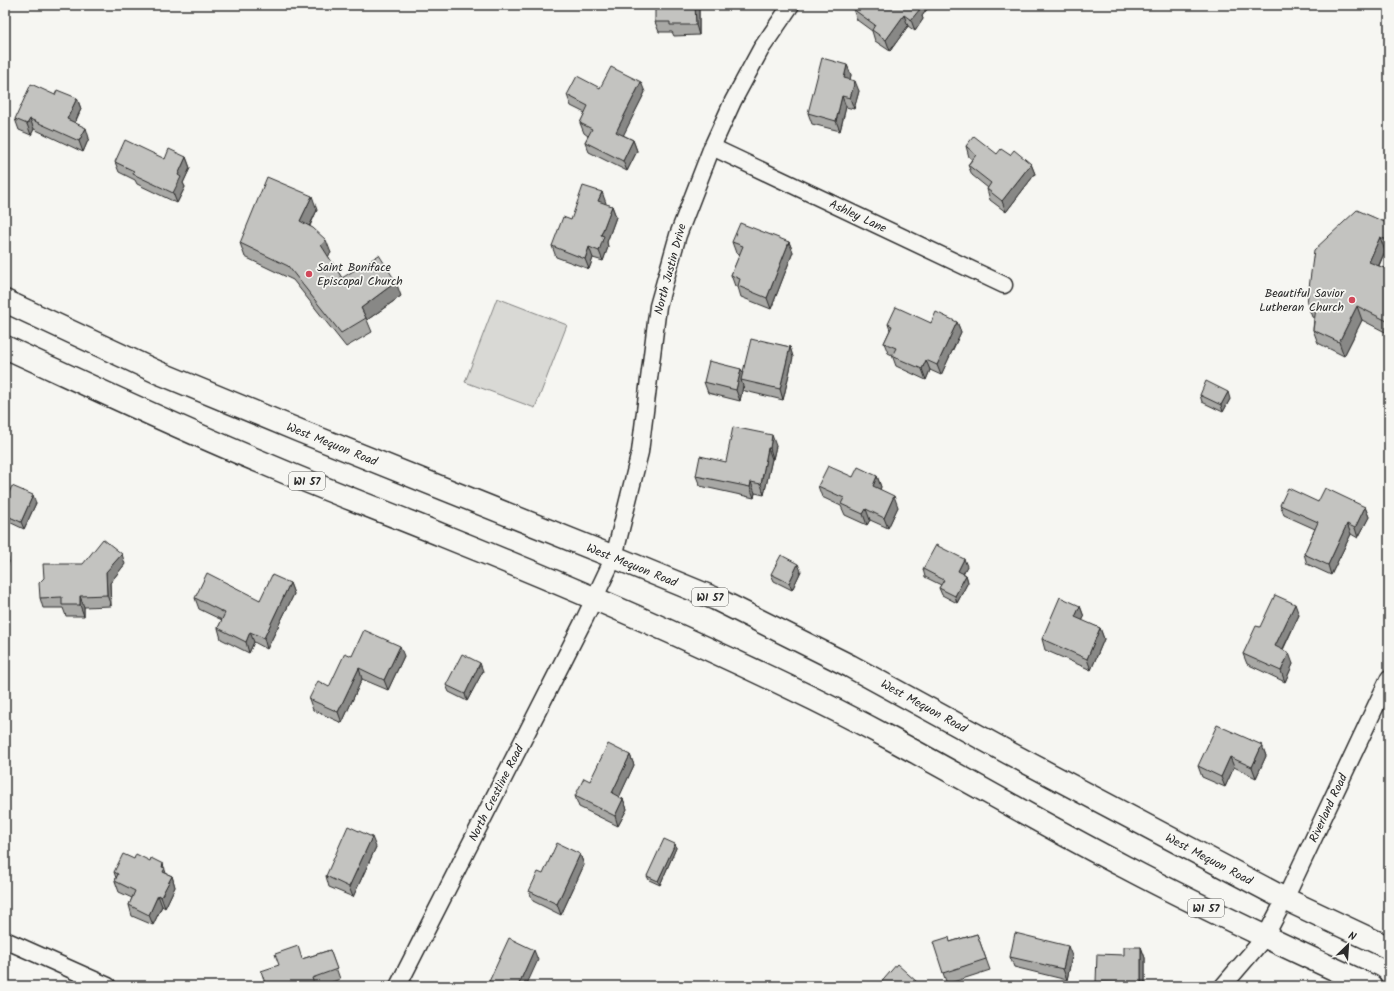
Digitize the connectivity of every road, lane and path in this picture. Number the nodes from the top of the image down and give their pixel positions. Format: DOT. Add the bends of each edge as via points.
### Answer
graph roads {
  1 [pos="791,5"];
  2 [pos="712,147"];
  3 [pos="1004,285"];
  4 [pos="5,301"];
  5 [pos="5,346"];
  6 [pos="614,556"];
  7 [pos="594,599"];
  8 [pos="1389,678"];
  9 [pos="1285,899"];
  10 [pos="1265,937"];
  11 [pos="5,940"];
  12 [pos="1389,948"];
  13 [pos="108,986"];
  14 [pos="398,986"];
  15 [pos="1223,986"];
  16 [pos="1371,986"];
  1 -- 2 [label="street, North Justin Drive" via="761,49"];
  2 -- 3 [label="street, Ashley Lane"];
  2 -- 6 [label="street, North Justin Drive" via="678,235 658,306 640,452"];
  4 -- 6 [label="main road, West Mequon Road / WI 57" via="157,372"];
  5 -- 7 [label="main road, WI 57" via="258,461"];
  6 -- 7 [label="street, North Justin Drive"];
  6 -- 9 [label="main road, West Mequon Road / WI 57" via="716,599 850,666"];
  7 -- 10 [label="main road, WI 57" via="793,688 894,739 1123,866"];
  7 -- 14 [label="street, North Crestline Road"];
  8 -- 9 [label="street, Riverland Road"];
  9 -- 10 [label="street, Riverland Road"];
  9 -- 12 [label="main road, West Mequon Road / WI 57"];
  10 -- 15 [label="street, Riverland Road"];
  10 -- 16 [label="main road, WI 57"];
  11 -- 13 [label="street"];
}
